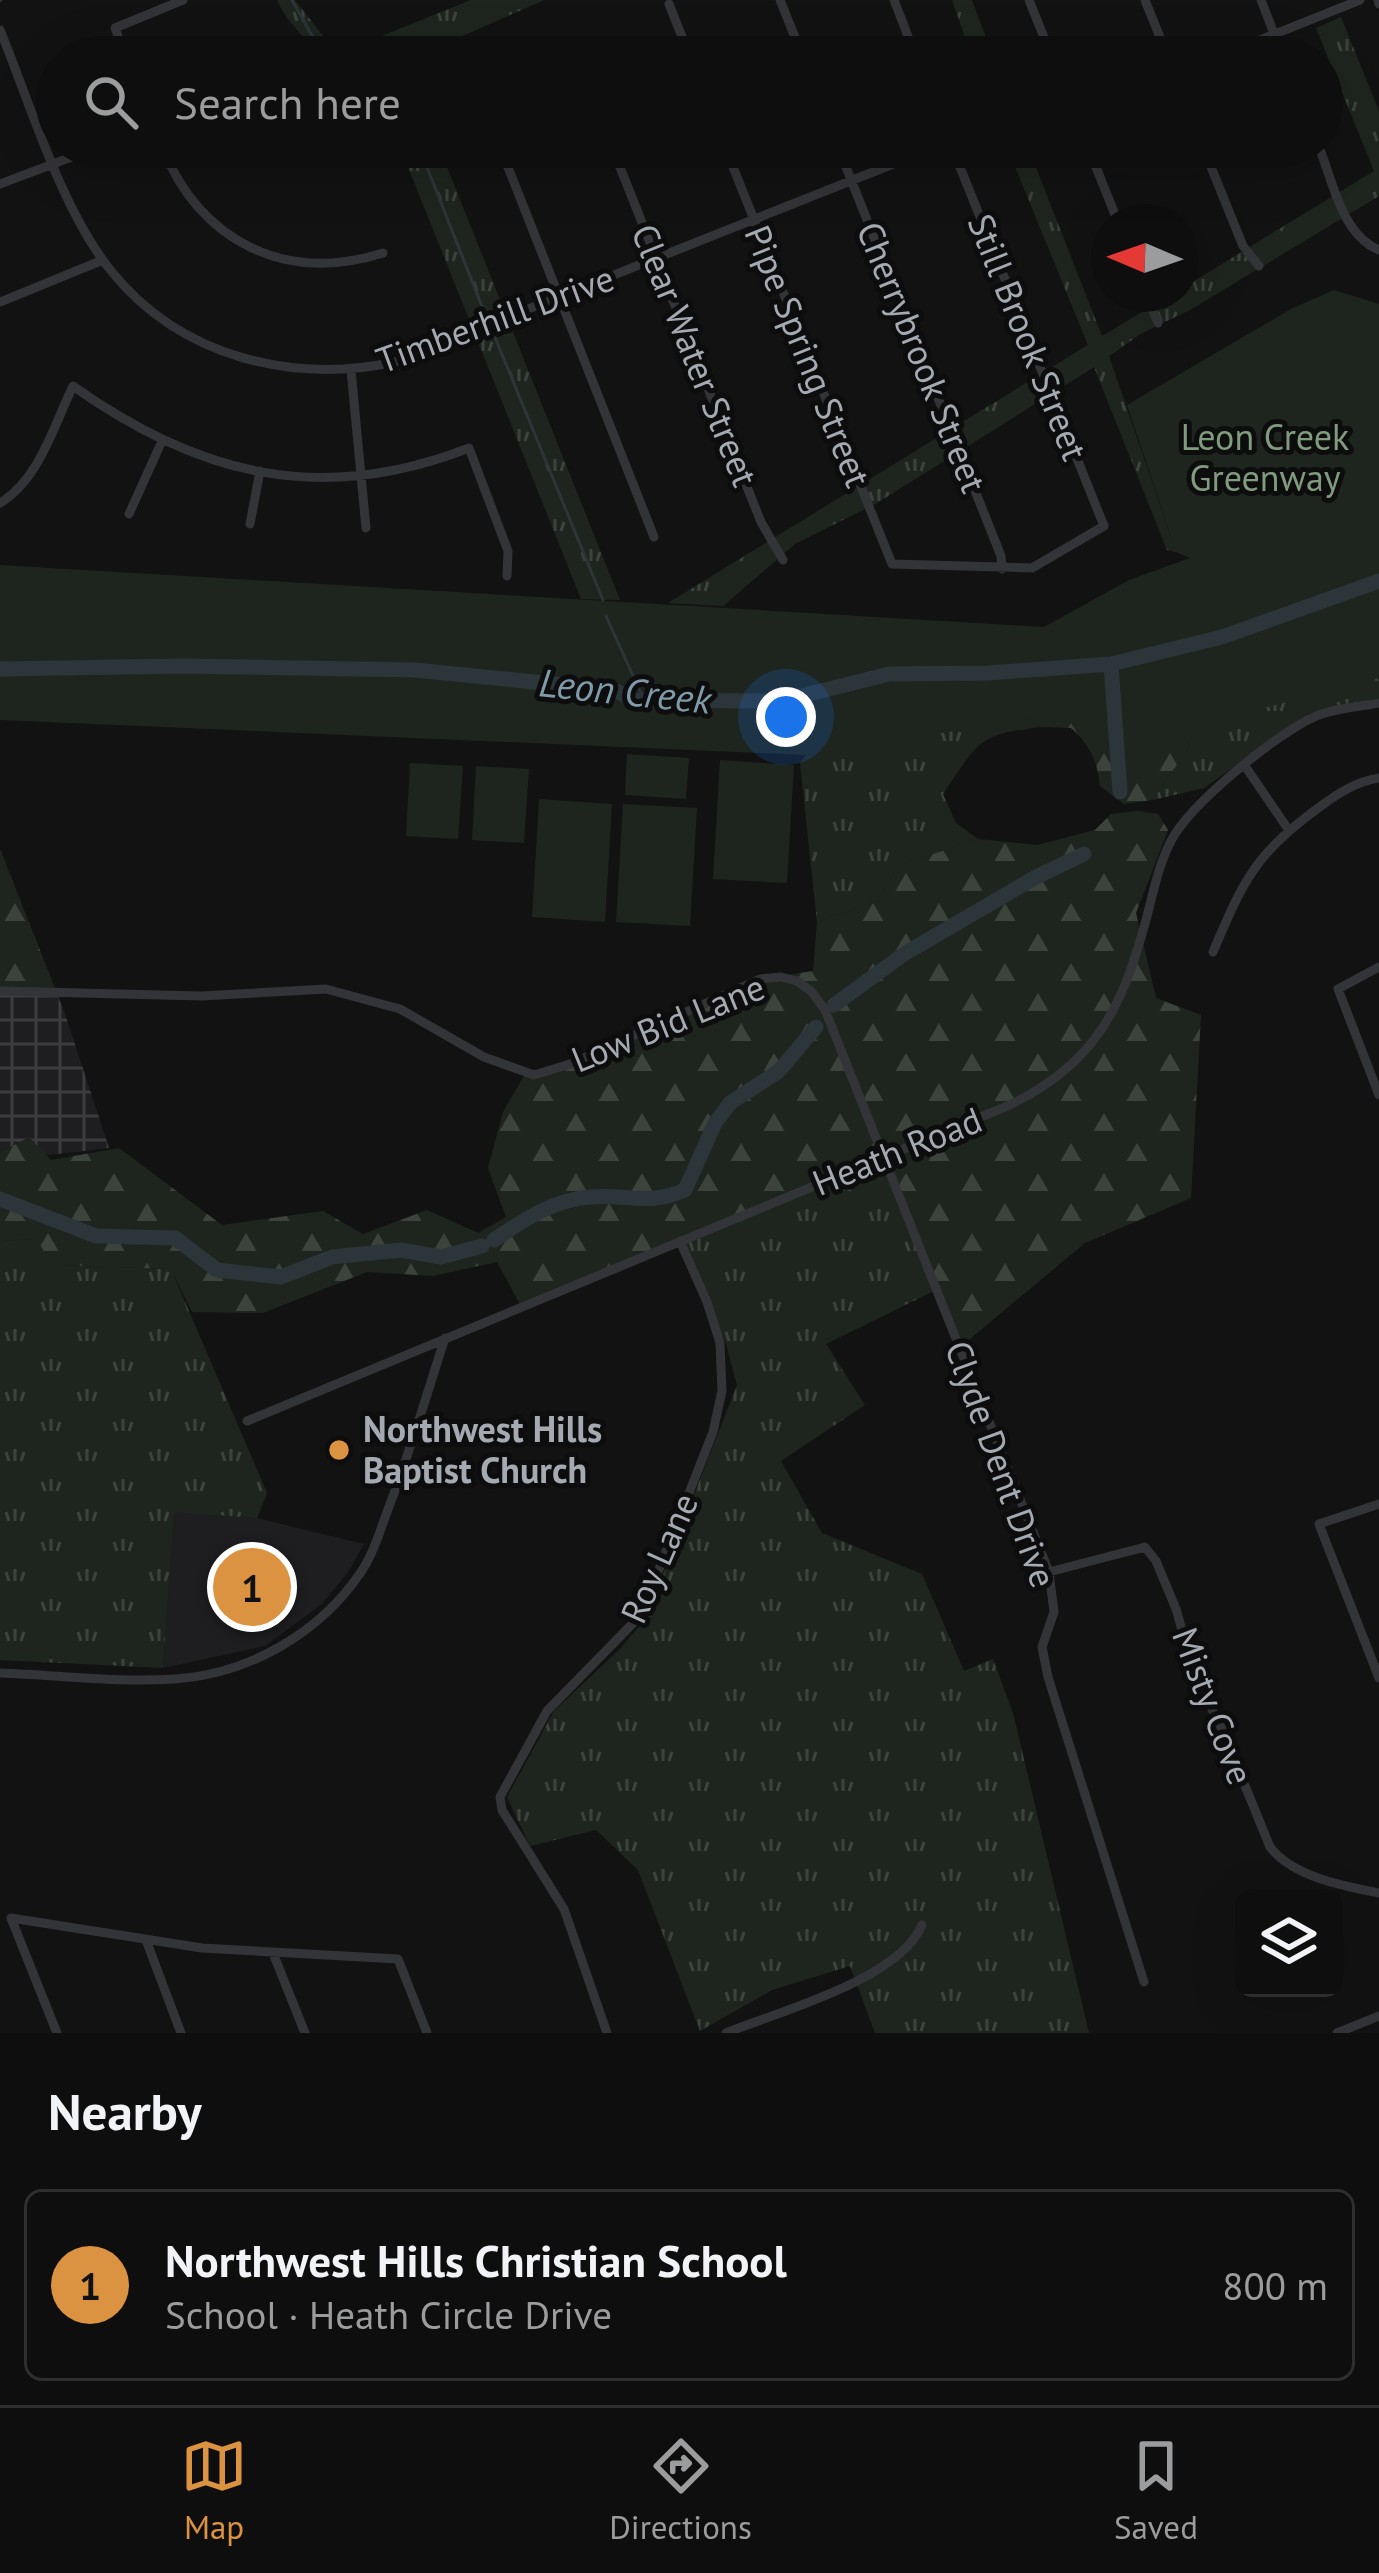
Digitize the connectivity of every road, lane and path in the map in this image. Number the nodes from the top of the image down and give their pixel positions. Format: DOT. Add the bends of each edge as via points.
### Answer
graph roads {
  1 [pos="183,0"];
  2 [pos="780,0"];
  3 [pos="894,0"];
  4 [pos="1029,0"];
  5 [pos="1145,0"];
  6 [pos="1261,0"];
  7 [pos="1360,0"];
  8 [pos="669,4"];
  9 [pos="0,29"];
  10 [pos="1274,34"];
  11 [pos="118,36"];
  12 [pos="682,36"];
  13 [pos="795,36"];
  14 [pos="908,36"];
  15 [pos="1044,36"];
  16 [pos="1160,36"];
  17 [pos="1268,36"];
  18 [pos="36,118"];
  19 [pos="46,168"];
  20 [pos="56,168"];
  21 [pos="171,168"];
  22 [pos="508,168"];
  23 [pos="620,168"];
  24 [pos="733,168"];
  25 [pos="847,168"];
  26 [pos="883,168"];
  27 [pos="960,168"];
  28 [pos="1096,168"];
  29 [pos="1212,168"];
  30 [pos="1327,168"];
  31 [pos="852,180"];
  32 [pos="0,184"];
  33 [pos="1111,204"];
  34 [pos="753,220"];
  35 [pos="1379,250"];
  36 [pos="383,253"];
  37 [pos="656,258"];
  38 [pos="103,260"];
  39 [pos="1258,266"];
  40 [pos="559,297"];
  41 [pos="0,302"];
  42 [pos="1153,312"];
  43 [pos="1158,323"];
  44 [pos="351,370"];
  45 [pos="162,442"];
  46 [pos="260,472"];
  47 [pos="361,476"];
  48 [pos="0,503"];
  49 [pos="129,514"];
  50 [pos="250,524"];
  51 [pos="366,528"];
  52 [pos="654,537"];
  53 [pos="783,560"];
  54 [pos="1002,569"];
  55 [pos="507,576"];
  56 [pos="1379,704"];
  57 [pos="1245,766"];
  58 [pos="1379,778"];
  59 [pos="1288,829"];
  60 [pos="1213,952"];
  61 [pos="1379,968"];
  62 [pos="0,991"];
  63 [pos="1379,1095"];
  64 [pos="884,1156"];
  65 [pos="680,1241"];
  66 [pos="446,1337"];
  67 [pos="247,1421"];
  68 [pos="1379,1504"];
  69 [pos="1049,1573"];
  70 [pos="0,1673"];
  71 [pos="1379,1678"];
  72 [pos="1379,1894"];
  73 [pos="922,1925"];
  74 [pos="146,1940"];
  75 [pos="273,1953"];
  76 [pos="1144,1982"];
  77 [pos="1379,2016"];
  78 [pos="57,2033"];
  79 [pos="181,2033"];
  80 [pos="305,2033"];
  81 [pos="427,2033"];
  82 [pos="608,2033"];
  83 [pos="726,2033"];
  84 [pos="1337,2033"];
  1 -- 11 [label="street" via="115,28"];
  2 -- 13 [label="street"];
  3 -- 14 [label="street"];
  4 -- 15 [label="street"];
  5 -- 16 [label="street"];
  6 -- 10 [label="street"];
  7 -- 10 [label="street"];
  8 -- 12 [label="street"];
  9 -- 18 [label="street, Timberhill Drive"];
  10 -- 17 [label="street"];
  19 -- 32 [label="street"];
  20 -- 38 [label="street, Timberhill Drive"];
  21 -- 36 [label="street" via="196,207 252,248 319,264"];
  22 -- 40 [label="street"];
  23 -- 37 [label="street, Clear Water Street"];
  24 -- 34 [label="street, Pipe Spring Street"];
  25 -- 31 [label="street, Cherrybrook Street"];
  26 -- 31 [label="street, Timberhill Drive"];
  27 -- 54 [label="street, Still Brook Street" via="1104,526 1042,565"];
  28 -- 33 [label="street"];
  29 -- 39 [label="street"];
  30 -- 35 [label="street" via="1351,227"];
  31 -- 34 [label="street, Timberhill Drive"];
  31 -- 54 [label="street, Cherrybrook Street"];
  34 -- 37 [label="street, Timberhill Drive"];
  34 -- 54 [label="street, Pipe Spring Street" via="892,564"];
  37 -- 40 [label="street, Timberhill Drive"];
  37 -- 53 [label="street, Clear Water Street"];
  38 -- 41 [label="street"];
  38 -- 44 [label="street, Timberhill Drive" via="151,310 212,347 274,368"];
  40 -- 44 [label="street, Timberhill Drive" via="395,362"];
  40 -- 52 [label="street"];
  42 -- 43 [label="street"];
  44 -- 47 [label="street"];
  45 -- 46 [label="street"];
  45 -- 48 [label="street" via="73,386 33,470"];
  45 -- 49 [label="street"];
  46 -- 47 [label="street"];
  46 -- 50 [label="street"];
  47 -- 51 [label="street"];
  47 -- 55 [label="street" via="469,448 508,551"];
  56 -- 57 [label="street, Heath Road" via="1312,718"];
  57 -- 59 [label="street"];
  57 -- 64 [label="street, Heath Road" via="1170,842 1130,978 1084,1054 1030,1095"];
  58 -- 59 [label="street" via="1343,790"];
  59 -- 60 [label="street" via="1241,884"];
  61 -- 63 [label="street" via="1339,989"];
  62 -- 64 [label="street, Low Bid Lane" via="206,996 326,988 400,1009 534,1075 748,982 791,979 825,1010"];
  64 -- 65 [label="street, Heath Road"];
  64 -- 69 [label="street, Clyde Dent Drive"];
  65 -- 66 [label="street, Heath Road"];
  65 -- 82 [label="street, Roy Lane" via="721,1345 713,1432 641,1616 557,1697 500,1797 564,1909"];
  66 -- 67 [label="street, Heath Road"];
  66 -- 70 [label="street" via="378,1539 362,1571 304,1632 257,1659 198,1676"];
  68 -- 71 [label="street" via="1319,1524"];
  69 -- 72 [label="street, Misty Cove" via="1145,1547 1270,1847 1298,1870"];
  69 -- 76 [label="street, Clyde Dent Drive" via="1054,1612 1042,1647 1048,1677"];
  73 -- 83 [label="street" via="915,1942 884,1968"];
  74 -- 75 [label="street"];
  74 -- 78 [label="street" via="11,1918"];
  74 -- 79 [label="street"];
  75 -- 80 [label="street"];
  75 -- 81 [label="street" via="398,1959"];
  77 -- 84 [label="street"];
}
